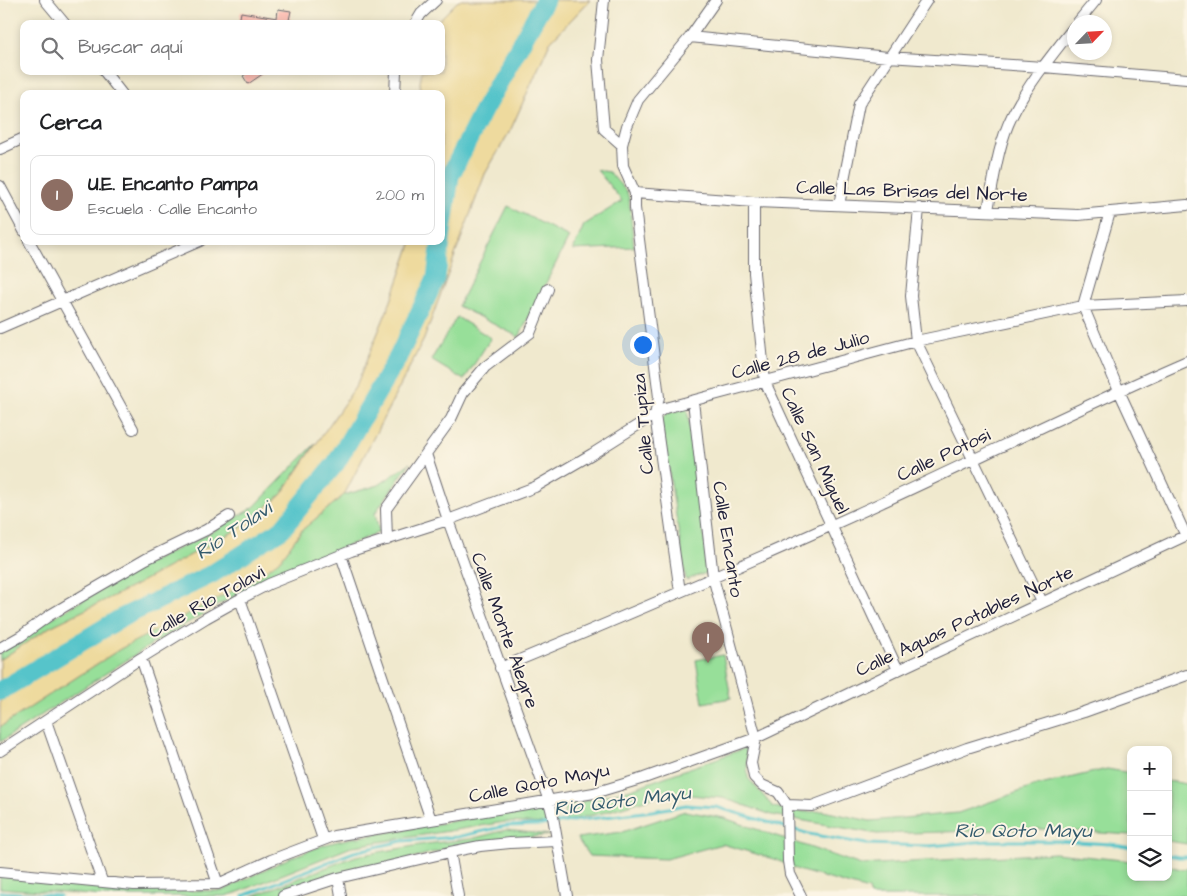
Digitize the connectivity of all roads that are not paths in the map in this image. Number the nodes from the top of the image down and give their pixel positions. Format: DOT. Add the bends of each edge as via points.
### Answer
graph roads {
  1 [pos="45,0"];
  2 [pos="425,0"];
  3 [pos="436,0"];
  4 [pos="604,0"];
  5 [pos="716,0"];
  6 [pos="927,0"];
  7 [pos="1096,0"];
  8 [pos="421,14"];
  9 [pos="1084,15"];
  10 [pos="61,20"];
  11 [pos="418,20"];
  12 [pos="690,37"];
  13 [pos="1067,37"];
  14 [pos="888,57"];
  15 [pos="1043,67"];
  16 [pos="107,75"];
  17 [pos="396,75"];
  18 [pos="1187,79"];
  19 [pos="118,90"];
  20 [pos="395,90"];
  21 [pos="20,140"];
  22 [pos="622,145"];
  23 [pos="0,149"];
  24 [pos="0,186"];
  25 [pos="635,193"];
  26 [pos="754,202"];
  27 [pos="839,205"];
  28 [pos="1187,205"];
  29 [pos="919,208"];
  30 [pos="988,210"];
  31 [pos="1110,212"];
  32 [pos="20,224"];
  33 [pos="32,245"];
  34 [pos="191,245"];
  35 [pos="548,289"];
  36 [pos="62,301"];
  37 [pos="1187,301"];
  38 [pos="1083,306"];
  39 [pos="0,328"];
  40 [pos="916,341"];
  41 [pos="1187,362"];
  42 [pos="764,382"];
  43 [pos="1119,391"];
  44 [pos="693,401"];
  45 [pos="655,415"];
  46 [pos="133,429"];
  47 [pos="426,454"];
  48 [pos="973,459"];
  49 [pos="229,516"];
  50 [pos="448,520"];
  51 [pos="831,526"];
  52 [pos="1186,536"];
  53 [pos="387,540"];
  54 [pos="341,555"];
  55 [pos="714,577"];
  56 [pos="680,592"];
  57 [pos="240,599"];
  58 [pos="1042,602"];
  59 [pos="0,648"];
  60 [pos="141,658"];
  61 [pos="500,668"];
  62 [pos="898,670"];
  63 [pos="1187,675"];
  64 [pos="46,721"];
  65 [pos="756,738"];
  66 [pos="0,750"];
  67 [pos="548,801"];
  68 [pos="787,805"];
  69 [pos="431,820"];
  70 [pos="556,836"];
  71 [pos="323,839"];
  72 [pos="450,852"];
  73 [pos="0,872"];
  74 [pos="338,878"];
  75 [pos="102,881"];
  76 [pos="218,884"];
  77 [pos="283,896"];
  78 [pos="342,896"];
  79 [pos="458,896"];
  80 [pos="567,896"];
  81 [pos="801,896"];
  1 -- 10 [label="street"];
  2 -- 8 [label="street"];
  3 -- 8 [label="street"];
  4 -- 22 [label="street" via="598,60 604,129"];
  5 -- 12 [label="street"];
  6 -- 14 [label="street"];
  7 -- 9 [label="street"];
  8 -- 11 [label="street"];
  12 -- 14 [label="street"];
  12 -- 22 [label="street" via="638,100"];
  13 -- 15 [label="street"];
  14 -- 15 [label="street"];
  14 -- 27 [label="street" via="859,104"];
  15 -- 18 [label="street"];
  15 -- 30 [label="street" via="1012,117 999,154"];
  16 -- 19 [label="street"];
  17 -- 20 [label="street"];
  21 -- 23 [label="street"];
  22 -- 25 [label="street" via="623,166"];
  24 -- 32 [label="street"];
  25 -- 26 [label="street, Calle Las Brisas del Norte"];
  25 -- 45 [label="street, Calle Tupiza" via="634,208 659,397"];
  26 -- 27 [label="street, Calle Las Brisas del Norte"];
  26 -- 42 [label="street, Calle San Miguel" via="754,273"];
  27 -- 29 [label="street, Calle Las Brisas del Norte"];
  28 -- 31 [label="street, Calle Las Brisas del Norte"];
  29 -- 30 [label="street, Calle Las Brisas del Norte"];
  29 -- 40 [label="street" via="911,296"];
  30 -- 31 [label="street, Calle Las Brisas del Norte" via="1078,215"];
  31 -- 38 [label="street"];
  33 -- 36 [label="street"];
  34 -- 36 [label="street"];
  35 -- 47 [label="street" via="530,333 485,367 463,393 451,419"];
  36 -- 39 [label="street"];
  36 -- 46 [label="street"];
  37 -- 38 [label="street, Calle 28 de Julio"];
  38 -- 40 [label="street, Calle 28 de Julio"];
  38 -- 43 [label="street"];
  40 -- 42 [label="street, Calle 28 de Julio"];
  40 -- 48 [label="street"];
  41 -- 43 [label="street, Calle Potosi"];
  42 -- 44 [label="street, Calle 28 de Julio"];
  42 -- 51 [label="street, Calle San Miguel"];
  43 -- 48 [label="street, Calle Potosi"];
  43 -- 52 [label="street"];
  44 -- 45 [label="street, Calle 28 de Julio" via="664,408"];
  44 -- 55 [label="street, Calle Encanto"];
  45 -- 50 [label="street, Calle 28 de Julio" via="535,487"];
  45 -- 56 [label="street, Calle Tupiza"];
  47 -- 50 [label="street, Calle Monte Alegre"];
  47 -- 53 [label="street" via="386,509"];
  48 -- 51 [label="street, Calle Potosi"];
  48 -- 58 [label="street"];
  49 -- 59 [label="street" via="88,592"];
  50 -- 53 [label="street, Calle Río Tolavi"];
  50 -- 61 [label="street, Calle Monte Alegre"];
  51 -- 55 [label="street, Calle Potosi"];
  51 -- 62 [label="street, Calle San Miguel"];
  52 -- 58 [label="street, Calle Aguas Potables Norte"];
  53 -- 54 [label="street, Calle Río Tolavi"];
  54 -- 57 [label="street, Calle Río Tolavi"];
  54 -- 69 [label="street"];
  55 -- 56 [label="street, Calle Potosi"];
  55 -- 65 [label="street, Calle Encanto"];
  56 -- 61 [label="street, Calle Potosi"];
  57 -- 60 [label="street, Calle Río Tolavi"];
  57 -- 71 [label="street"];
  58 -- 62 [label="street, Calle Aguas Potables Norte"];
  60 -- 64 [label="street, Calle Río Tolavi"];
  60 -- 76 [label="street"];
  61 -- 67 [label="street, Calle Monte Alegre"];
  62 -- 65 [label="street, Calle Aguas Potables Norte"];
  63 -- 68 [label="street" via="1084,712 967,748 812,806"];
  64 -- 66 [label="street, Calle Río Tolavi"];
  64 -- 75 [label="street"];
  65 -- 67 [label="street, Calle Qoto Mayu" via="644,778 594,793"];
  65 -- 68 [label="street" via="751,763 754,777 762,786 778,792"];
  67 -- 69 [label="street, Calle Qoto Mayu"];
  67 -- 70 [label="street, Calle Monte Alegre"];
  68 -- 81 [label="street" via="790,874"];
  69 -- 71 [label="street, Calle Qoto Mayu"];
  70 -- 72 [label="street"];
  70 -- 80 [label="street, Calle Monte Alegre"];
  71 -- 76 [label="street, Calle Qoto Mayu"];
  72 -- 74 [label="street"];
  72 -- 79 [label="street"];
  73 -- 75 [label="street"];
  74 -- 77 [label="street"];
  74 -- 78 [label="street"];
  75 -- 76 [label="street" via="134,885"];
}
